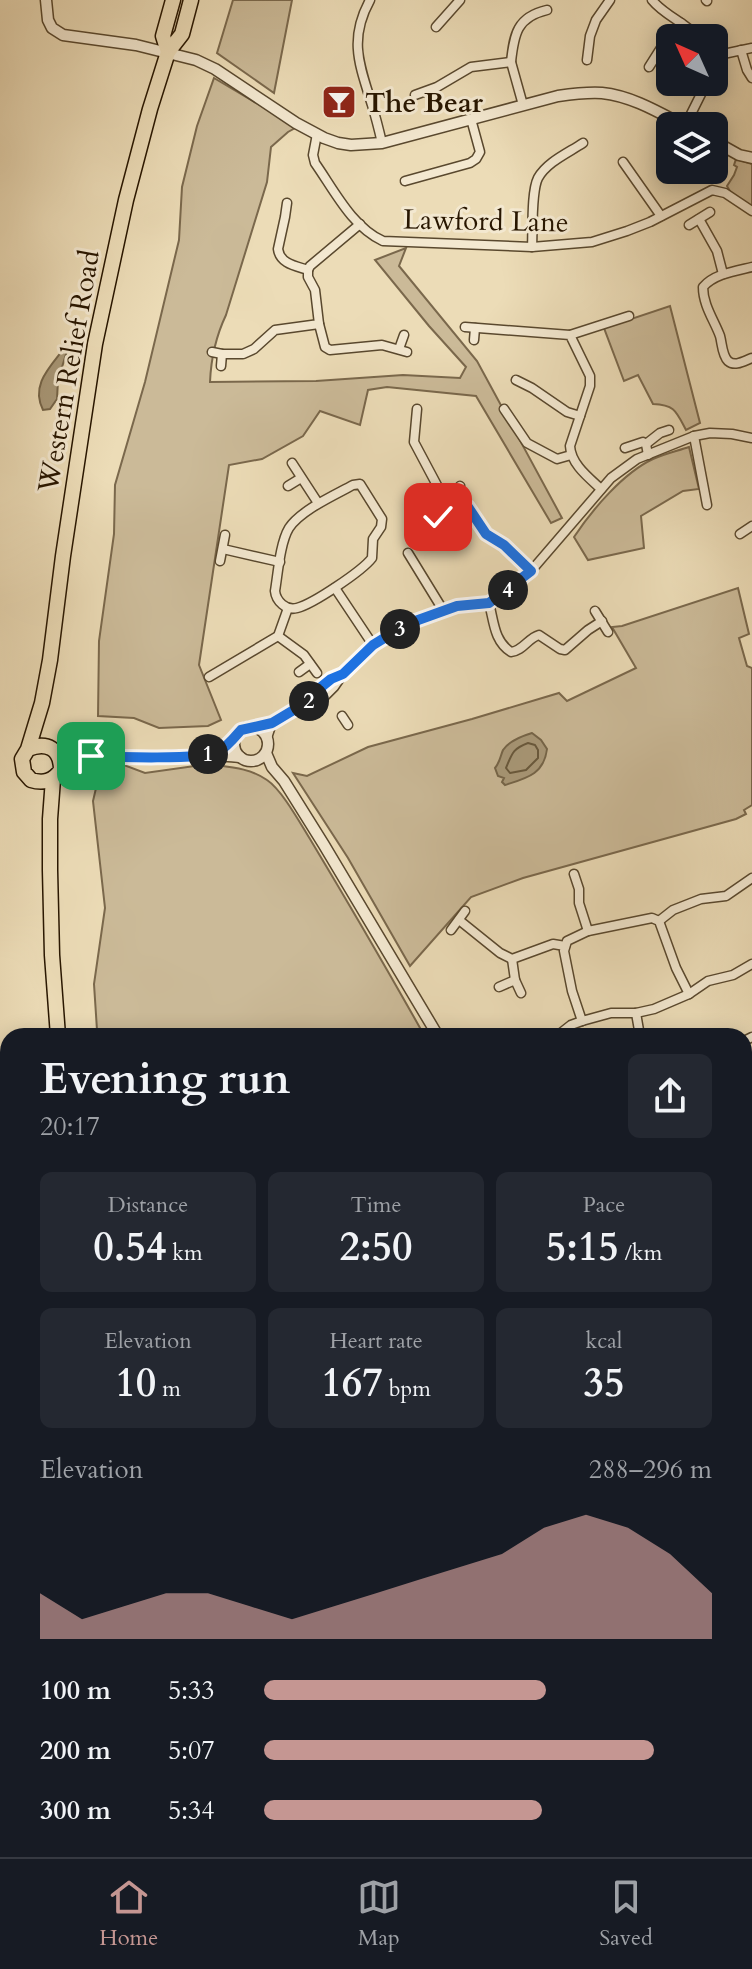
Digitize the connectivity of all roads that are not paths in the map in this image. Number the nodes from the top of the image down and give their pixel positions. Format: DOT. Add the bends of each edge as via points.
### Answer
graph roads {
  1 [pos="46,0"];
  2 [pos="173,0"];
  3 [pos="191,0"];
  4 [pos="370,0"];
  5 [pos="460,0"];
  6 [pos="610,0"];
  7 [pos="652,0"];
  8 [pos="540,9"];
  9 [pos="681,23"];
  10 [pos="436,27"];
  11 [pos="752,48"];
  12 [pos="741,50"];
  13 [pos="600,51"];
  14 [pos="168,52"];
  15 [pos="728,53"];
  16 [pos="511,62"];
  17 [pos="752,78"];
  18 [pos="422,97"];
  19 [pos="523,105"];
  20 [pos="659,112"];
  21 [pos="471,119"];
  22 [pos="317,134"];
  23 [pos="562,140"];
  24 [pos="382,143"];
  25 [pos="583,143"];
  26 [pos="728,149"];
  27 [pos="569,152"];
  28 [pos="752,158"];
  29 [pos="623,162"];
  30 [pos="418,179"];
  31 [pos="405,181"];
  32 [pos="422,189"];
  33 [pos="287,203"];
  34 [pos="752,211"];
  35 [pos="710,212"];
  36 [pos="661,216"];
  37 [pos="699,219"];
  38 [pos="360,224"];
  39 [pos="689,225"];
  40 [pos="532,247"];
  41 [pos="752,267"];
  42 [pos="308,270"];
  43 [pos="723,274"];
  44 [pos="629,316"];
  45 [pos="319,324"];
  46 [pos="465,327"];
  47 [pos="475,328"];
  48 [pos="404,335"];
  49 [pos="570,335"];
  50 [pos="474,340"];
  51 [pos="752,358"];
  52 [pos="221,366"];
  53 [pos="516,380"];
  54 [pos="417,409"];
  55 [pos="504,409"];
  56 [pos="580,416"];
  57 [pos="669,430"];
  58 [pos="694,436"];
  59 [pos="752,438"];
  60 [pos="646,444"];
  61 [pos="625,448"];
  62 [pos="571,455"];
  63 [pos="648,455"];
  64 [pos="292,463"];
  65 [pos="301,478"];
  66 [pos="288,486"];
  67 [pos="460,486"];
  68 [pos="601,489"];
  69 [pos="454,499"];
  70 [pos="318,503"];
  71 [pos="707,505"];
  72 [pos="438,517"];
  73 [pos="751,528"];
  74 [pos="740,534"];
  75 [pos="225,535"];
  76 [pos="223,549"];
  77 [pos="408,553"];
  78 [pos="220,561"];
  79 [pos="280,562"];
  80 [pos="531,571"];
  81 [pos="335,588"];
  82 [pos="489,603"];
  83 [pos="288,608"];
  84 [pos="443,610"];
  85 [pos="595,611"];
  86 [pos="602,621"];
  87 [pos="608,632"];
  88 [pos="278,636"];
  89 [pos="373,645"];
  90 [pos="310,664"];
  91 [pos="299,672"];
  92 [pos="317,673"];
  93 [pos="209,677"];
  94 [pos="42,703"];
  95 [pos="342,716"];
  96 [pos="272,723"];
  97 [pos="348,725"];
  98 [pos="256,728"];
  99 [pos="267,738"];
  100 [pos="235,739"];
  101 [pos="51,748"];
  102 [pos="28,749"];
  103 [pos="266,753"];
  104 [pos="215,754"];
  105 [pos="91,756"];
  106 [pos="240,757"];
  107 [pos="254,761"];
  108 [pos="272,767"];
  109 [pos="57,774"];
  110 [pos="37,782"];
  111 [pos="50,819"];
  112 [pos="574,874"];
  113 [pos="752,878"];
  114 [pos="659,921"];
  115 [pos="451,930"];
  116 [pos="588,931"];
  117 [pos="565,946"];
  118 [pos="512,959"];
  119 [pos="752,964"];
  120 [pos="515,980"];
  121 [pos="499,987"];
  122 [pos="521,993"];
  123 [pos="689,994"];
  124 [pos="636,1013"];
  125 [pos="582,1021"];
  126 [pos="57,1028"];
  127 [pos="433,1028"];
  128 [pos="570,1028"];
  129 [pos="639,1028"];
  1 -- 14 [label="street" via="48,20 63,35"];
  2 -- 14 [label="highway, Western Relief Road" via="163,36"];
  3 -- 14 [label="highway, Western Relief Road" via="182,34"];
  4 -- 24 [label="street" via="359,28 357,53"];
  5 -- 10 [label="street"];
  6 -- 13 [label="street" via="594,25 587,55"];
  7 -- 9 [label="street"];
  8 -- 16 [label="street" via="519,25"];
  11 -- 12 [label="street"];
  12 -- 15 [label="street"];
  12 -- 17 [label="street"];
  14 -- 22 [label="street" via="215,69"];
  14 -- 94 [label="highway, Western Relief Road" via="126,200 95,344"];
  16 -- 18 [label="street" via="471,67"];
  16 -- 19 [label="street"];
  19 -- 20 [label="street" via="558,96 605,94"];
  19 -- 21 [label="street"];
  21 -- 24 [label="street"];
  21 -- 30 [label="street" via="480,152 476,159"];
  22 -- 24 [label="street" via="351,145"];
  22 -- 38 [label="street, Lawford Lane" via="315,163"];
  23 -- 27 [label="street"];
  25 -- 27 [label="street"];
  26 -- 28 [label="street"];
  27 -- 40 [label="street" via="538,177"];
  29 -- 36 [label="street"];
  30 -- 31 [label="street"];
  30 -- 32 [label="street"];
  33 -- 42 [label="street" via="278,254"];
  34 -- 36 [label="street, Lawford Lane" via="712,190"];
  35 -- 37 [label="street"];
  36 -- 40 [label="street, Lawford Lane" via="592,242"];
  37 -- 39 [label="street"];
  37 -- 43 [label="street"];
  38 -- 40 [label="street, Lawford Lane" via="390,242"];
  38 -- 42 [label="street"];
  41 -- 43 [label="street"];
  42 -- 45 [label="street"];
  43 -- 51 [label="street" via="703,287 706,305 726,358 736,364"];
  44 -- 49 [label="street"];
  45 -- 48 [label="street" via="330,350 382,345 403,350"];
  45 -- 52 [label="street" via="275,330 248,352 217,353"];
  46 -- 47 [label="street"];
  47 -- 49 [label="street"];
  47 -- 50 [label="street"];
  49 -- 56 [label="street" via="590,376"];
  53 -- 56 [label="street"];
  54 -- 69 [label="street" via="414,442 439,489"];
  55 -- 62 [label="street" via="527,443 557,459"];
  56 -- 62 [label="street"];
  57 -- 60 [label="street"];
  58 -- 59 [label="street"];
  58 -- 63 [label="street"];
  58 -- 71 [label="street"];
  60 -- 61 [label="street"];
  60 -- 63 [label="street"];
  62 -- 68 [label="street"];
  63 -- 68 [label="street"];
  64 -- 65 [label="street"];
  65 -- 66 [label="street"];
  65 -- 70 [label="street"];
  67 -- 69 [label="street"];
  68 -- 80 [label="street"];
  69 -- 72 [label="street"];
  69 -- 80 [label="street"];
  70 -- 79 [label="street" via="290,525"];
  70 -- 81 [label="street" via="360,484 382,519 372,558"];
  73 -- 74 [label="street"];
  75 -- 76 [label="street"];
  76 -- 78 [label="street"];
  76 -- 79 [label="street"];
  77 -- 84 [label="street"];
  79 -- 83 [label="street" via="276,599"];
  80 -- 82 [label="street"];
  81 -- 83 [label="street"];
  81 -- 89 [label="street"];
  82 -- 84 [label="street"];
  82 -- 86 [label="street" via="498,638 511,652 539,635 565,650"];
  83 -- 88 [label="street"];
  84 -- 89 [label="street"];
  85 -- 86 [label="street"];
  86 -- 87 [label="street"];
  88 -- 90 [label="street"];
  88 -- 93 [label="street"];
  89 -- 96 [label="street" via="307,702"];
  90 -- 91 [label="street"];
  90 -- 92 [label="street"];
  94 -- 101 [label="highway, Western Relief Road" via="43,729"];
  94 -- 102 [label="highway, Western Relief Road"];
  95 -- 97 [label="street"];
  96 -- 98 [label="street"];
  96 -- 99 [label="street"];
  98 -- 99 [label="street"];
  98 -- 100 [label="street" via="241,730"];
  99 -- 103 [label="street"];
  100 -- 104 [label="street"];
  100 -- 106 [label="street"];
  101 -- 102 [label="highway"];
  101 -- 105 [label="street"];
  101 -- 109 [label="highway" via="60,759"];
  102 -- 110 [label="highway" via="22,766"];
  103 -- 107 [label="street"];
  103 -- 108 [label="street"];
  104 -- 105 [label="street"];
  104 -- 106 [label="street"];
  105 -- 109 [label="street" via="72,761"];
  106 -- 107 [label="street"];
  107 -- 108 [label="street"];
  108 -- 127 [label="street"];
  109 -- 110 [label="highway"];
  109 -- 111 [label="highway"];
  110 -- 111 [label="highway"];
  111 -- 126 [label="highway"];
  112 -- 116 [label="street"];
  113 -- 114 [label="street" via="726,896 701,899"];
  114 -- 116 [label="street"];
  114 -- 123 [label="street"];
  115 -- 118 [label="street" via="462,916"];
  116 -- 117 [label="street"];
  117 -- 118 [label="street" via="553,944"];
  117 -- 125 [label="street"];
  118 -- 120 [label="street"];
  119 -- 123 [label="street"];
  120 -- 121 [label="street"];
  120 -- 122 [label="street"];
  123 -- 124 [label="street"];
  124 -- 125 [label="street"];
  124 -- 129 [label="street"];
  125 -- 128 [label="street"];
}
